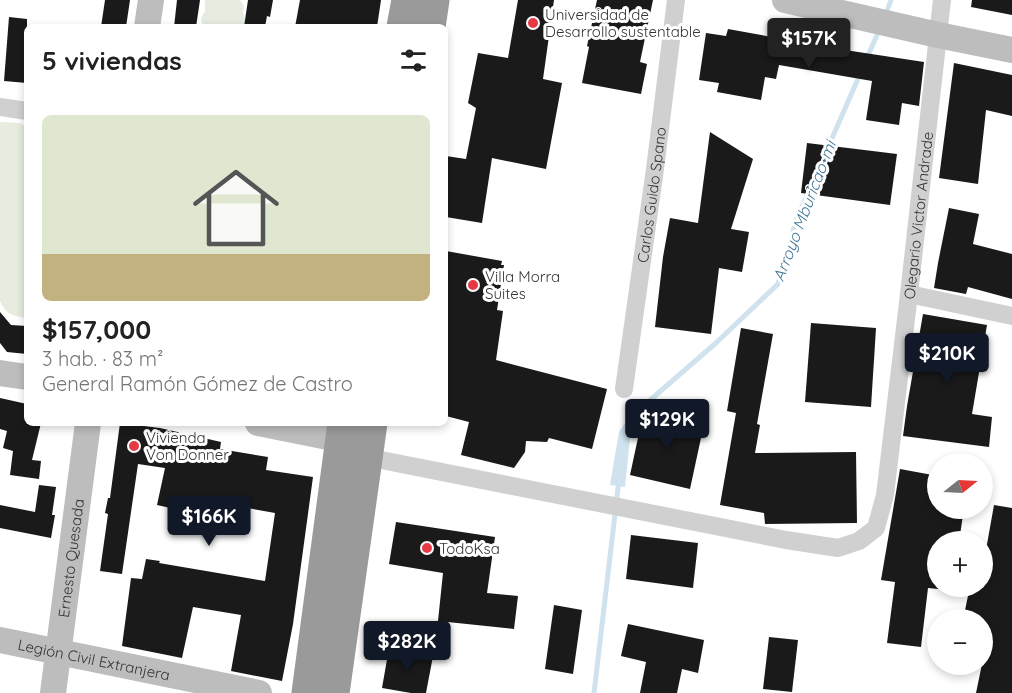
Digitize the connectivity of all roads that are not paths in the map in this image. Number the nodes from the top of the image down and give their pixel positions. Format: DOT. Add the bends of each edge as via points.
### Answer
graph roads {
  1 [pos="151,0"];
  2 [pos="408,0"];
  3 [pos="433,0"];
  4 [pos="676,0"];
  5 [pos="785,0"];
  6 [pos="942,0"];
  7 [pos="147,24"];
  8 [pos="404,24"];
  9 [pos="429,24"];
  10 [pos="938,35"];
  11 [pos="1012,50"];
  12 [pos="0,107"];
  13 [pos="24,111"];
  14 [pos="909,294"];
  15 [pos="1012,316"];
  16 [pos="0,373"];
  17 [pos="24,377"];
  18 [pos="624,389"];
  19 [pos="88,426"];
  20 [pos="274,426"];
  21 [pos="367,426"];
  22 [pos="351,440"];
  23 [pos="0,640"];
  24 [pos="59,652"];
  25 [pos="53,693"];
  26 [pos="259,693"];
  27 [pos="308,693"];
  28 [pos="333,693"];
  1 -- 7 [label="street"];
  2 -- 8 [label="highway"];
  3 -- 9 [label="highway"];
  4 -- 18 [label="street, Carlos Guido Spano"];
  5 -- 10 [label="street"];
  6 -- 10 [label="street, Olegario Victor Andrade"];
  10 -- 11 [label="street"];
  10 -- 14 [label="street, Olegario Victor Andrade"];
  12 -- 13 [label="street"];
  14 -- 15 [label="street"];
  14 -- 22 [label="street, Olegario Victor Andrade" via="885,495 876,528 859,541 838,548 786,540"];
  16 -- 17 [label="street"];
  19 -- 24 [label="street, Ernesto Quesada"];
  20 -- 22 [label="street"];
  21 -- 22 [label="highway"];
  22 -- 27 [label="highway"];
  22 -- 28 [label="highway"];
  23 -- 24 [label="street, Legión Civil Extranjera"];
  24 -- 25 [label="street, Ernesto Quesada"];
  24 -- 26 [label="street, Legión Civil Extranjera"];
}
